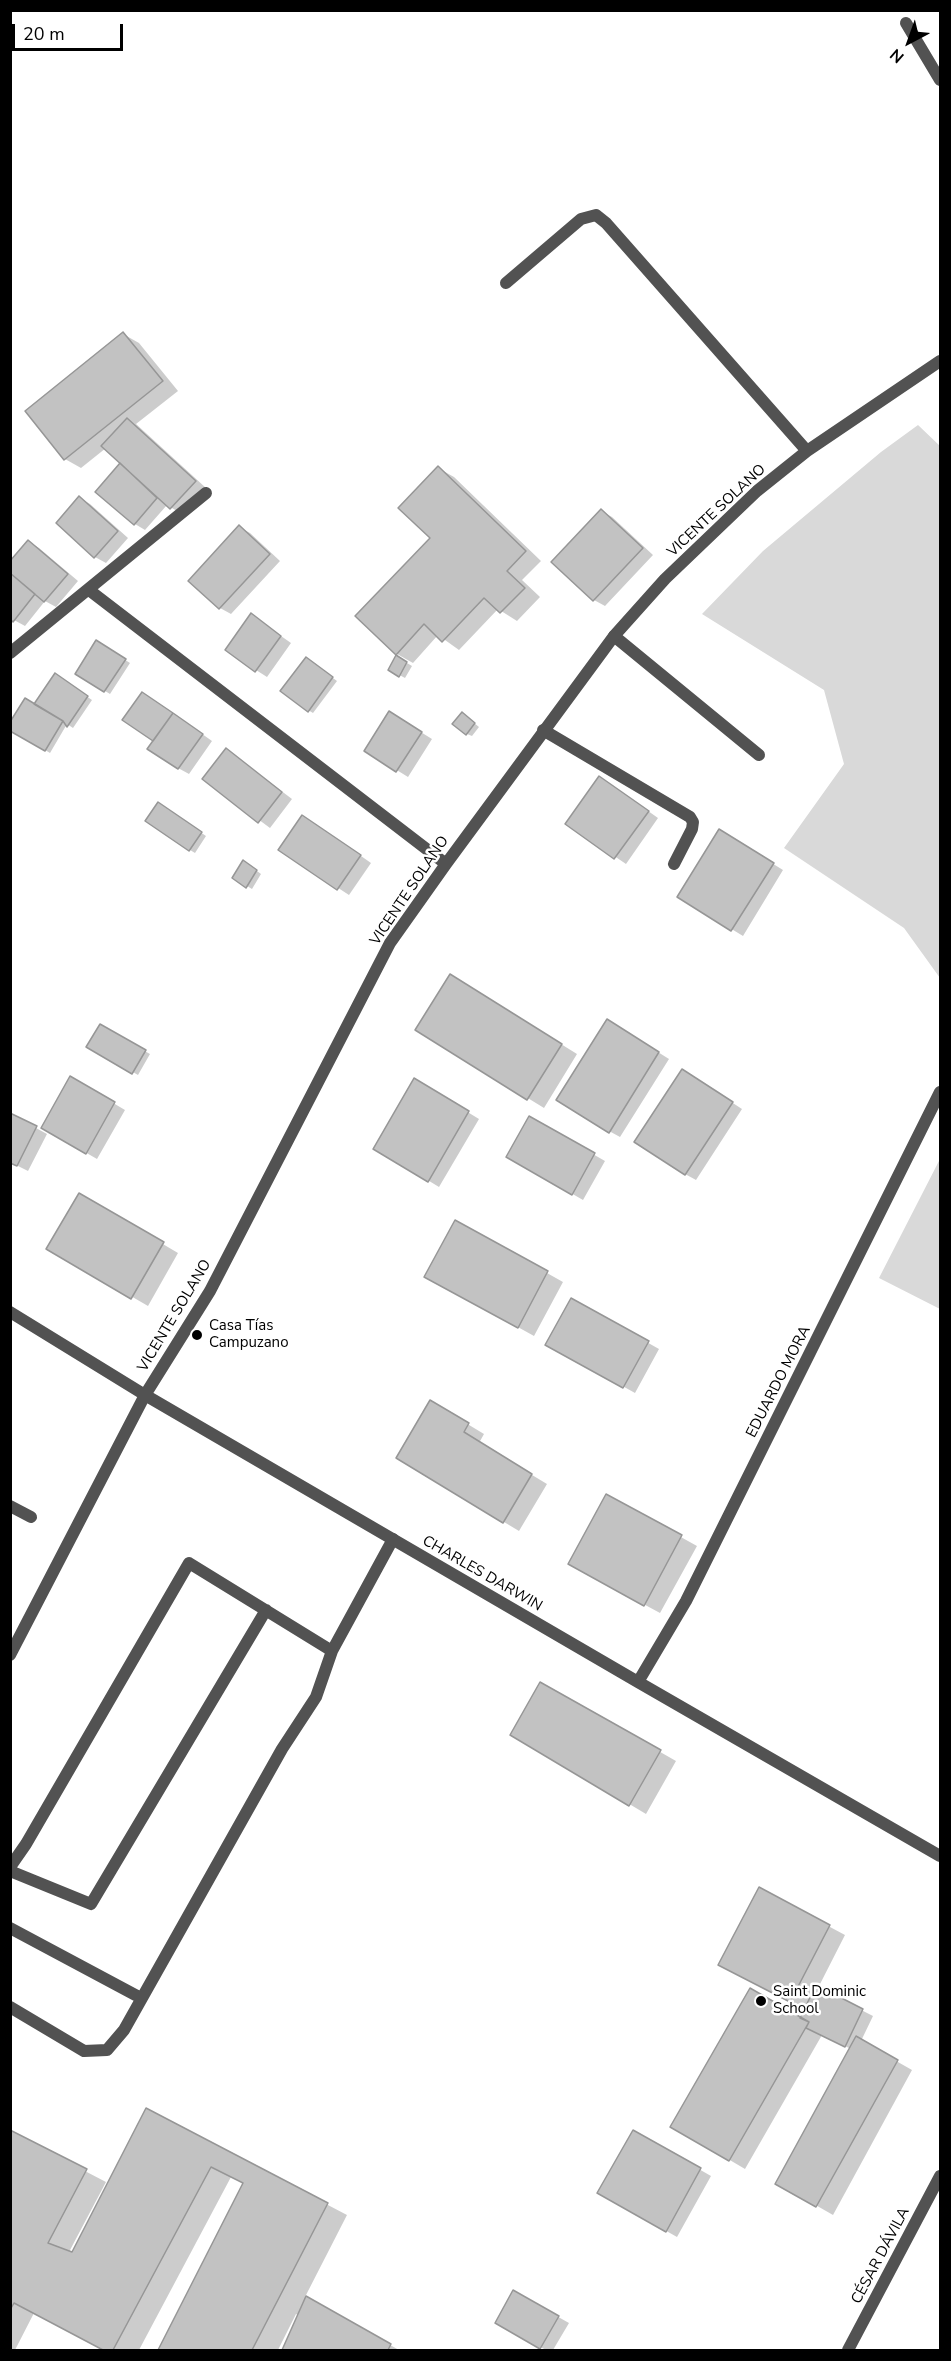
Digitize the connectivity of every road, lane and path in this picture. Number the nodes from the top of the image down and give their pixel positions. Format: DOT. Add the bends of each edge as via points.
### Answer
graph roads {
  1 [pos="906,23"];
  2 [pos="940,80"];
  3 [pos="506,283"];
  4 [pos="940,361"];
  5 [pos="807,451"];
  6 [pos="206,493"];
  7 [pos="89,590"];
  8 [pos="614,636"];
  9 [pos="10,653"];
  10 [pos="543,730"];
  11 [pos="759,755"];
  12 [pos="446,864"];
  13 [pos="675,864"];
  14 [pos="940,1092"];
  15 [pos="10,1312"];
  16 [pos="145,1395"];
  17 [pos="10,1506"];
  18 [pos="31,1517"];
  19 [pos="393,1539"];
  20 [pos="266,1611"];
  21 [pos="332,1651"];
  22 [pos="10,1656"];
  23 [pos="638,1682"];
  24 [pos="940,1856"];
  25 [pos="10,1869"];
  26 [pos="10,1928"];
  27 [pos="141,1998"];
  28 [pos="10,2007"];
  29 [pos="940,2176"];
  30 [pos="848,2350"];
  1 -- 2 [label="street"];
  3 -- 5 [label="street" via="581,219 596,215"];
  4 -- 5 [label="street, VICENTE SOLANO"];
  5 -- 8 [label="street, VICENTE SOLANO" via="757,490 665,579"];
  6 -- 7 [label="street"];
  7 -- 9 [label="street"];
  7 -- 12 [label="street"];
  8 -- 10 [label="street, VICENTE SOLANO"];
  8 -- 11 [label="street"];
  10 -- 12 [label="street, VICENTE SOLANO"];
  10 -- 13 [label="street" via="690,817 692,829"];
  12 -- 16 [label="street, VICENTE SOLANO" via="390,943 210,1291"];
  14 -- 23 [label="street, EDUARDO MORA" via="686,1601"];
  15 -- 16 [label="street, CHARLES DARWIN"];
  16 -- 19 [label="street, CHARLES DARWIN"];
  16 -- 22 [label="street, VICENTE SOLANO"];
  17 -- 18 [label="street"];
  19 -- 21 [label="street"];
  19 -- 23 [label="street, CHARLES DARWIN"];
  20 -- 21 [label="street"];
  20 -- 25 [label="street" via="91,1904"];
  20 -- 25 [label="street" via="189,1563"];
  21 -- 27 [label="street" via="316,1697 282,1749"];
  23 -- 24 [label="street, CHARLES DARWIN"];
  26 -- 27 [label="street"];
  27 -- 28 [label="street" via="124,2030 106,2050 84,2051"];
  29 -- 30 [label="street, CÉSAR DÁVILA"];
}
